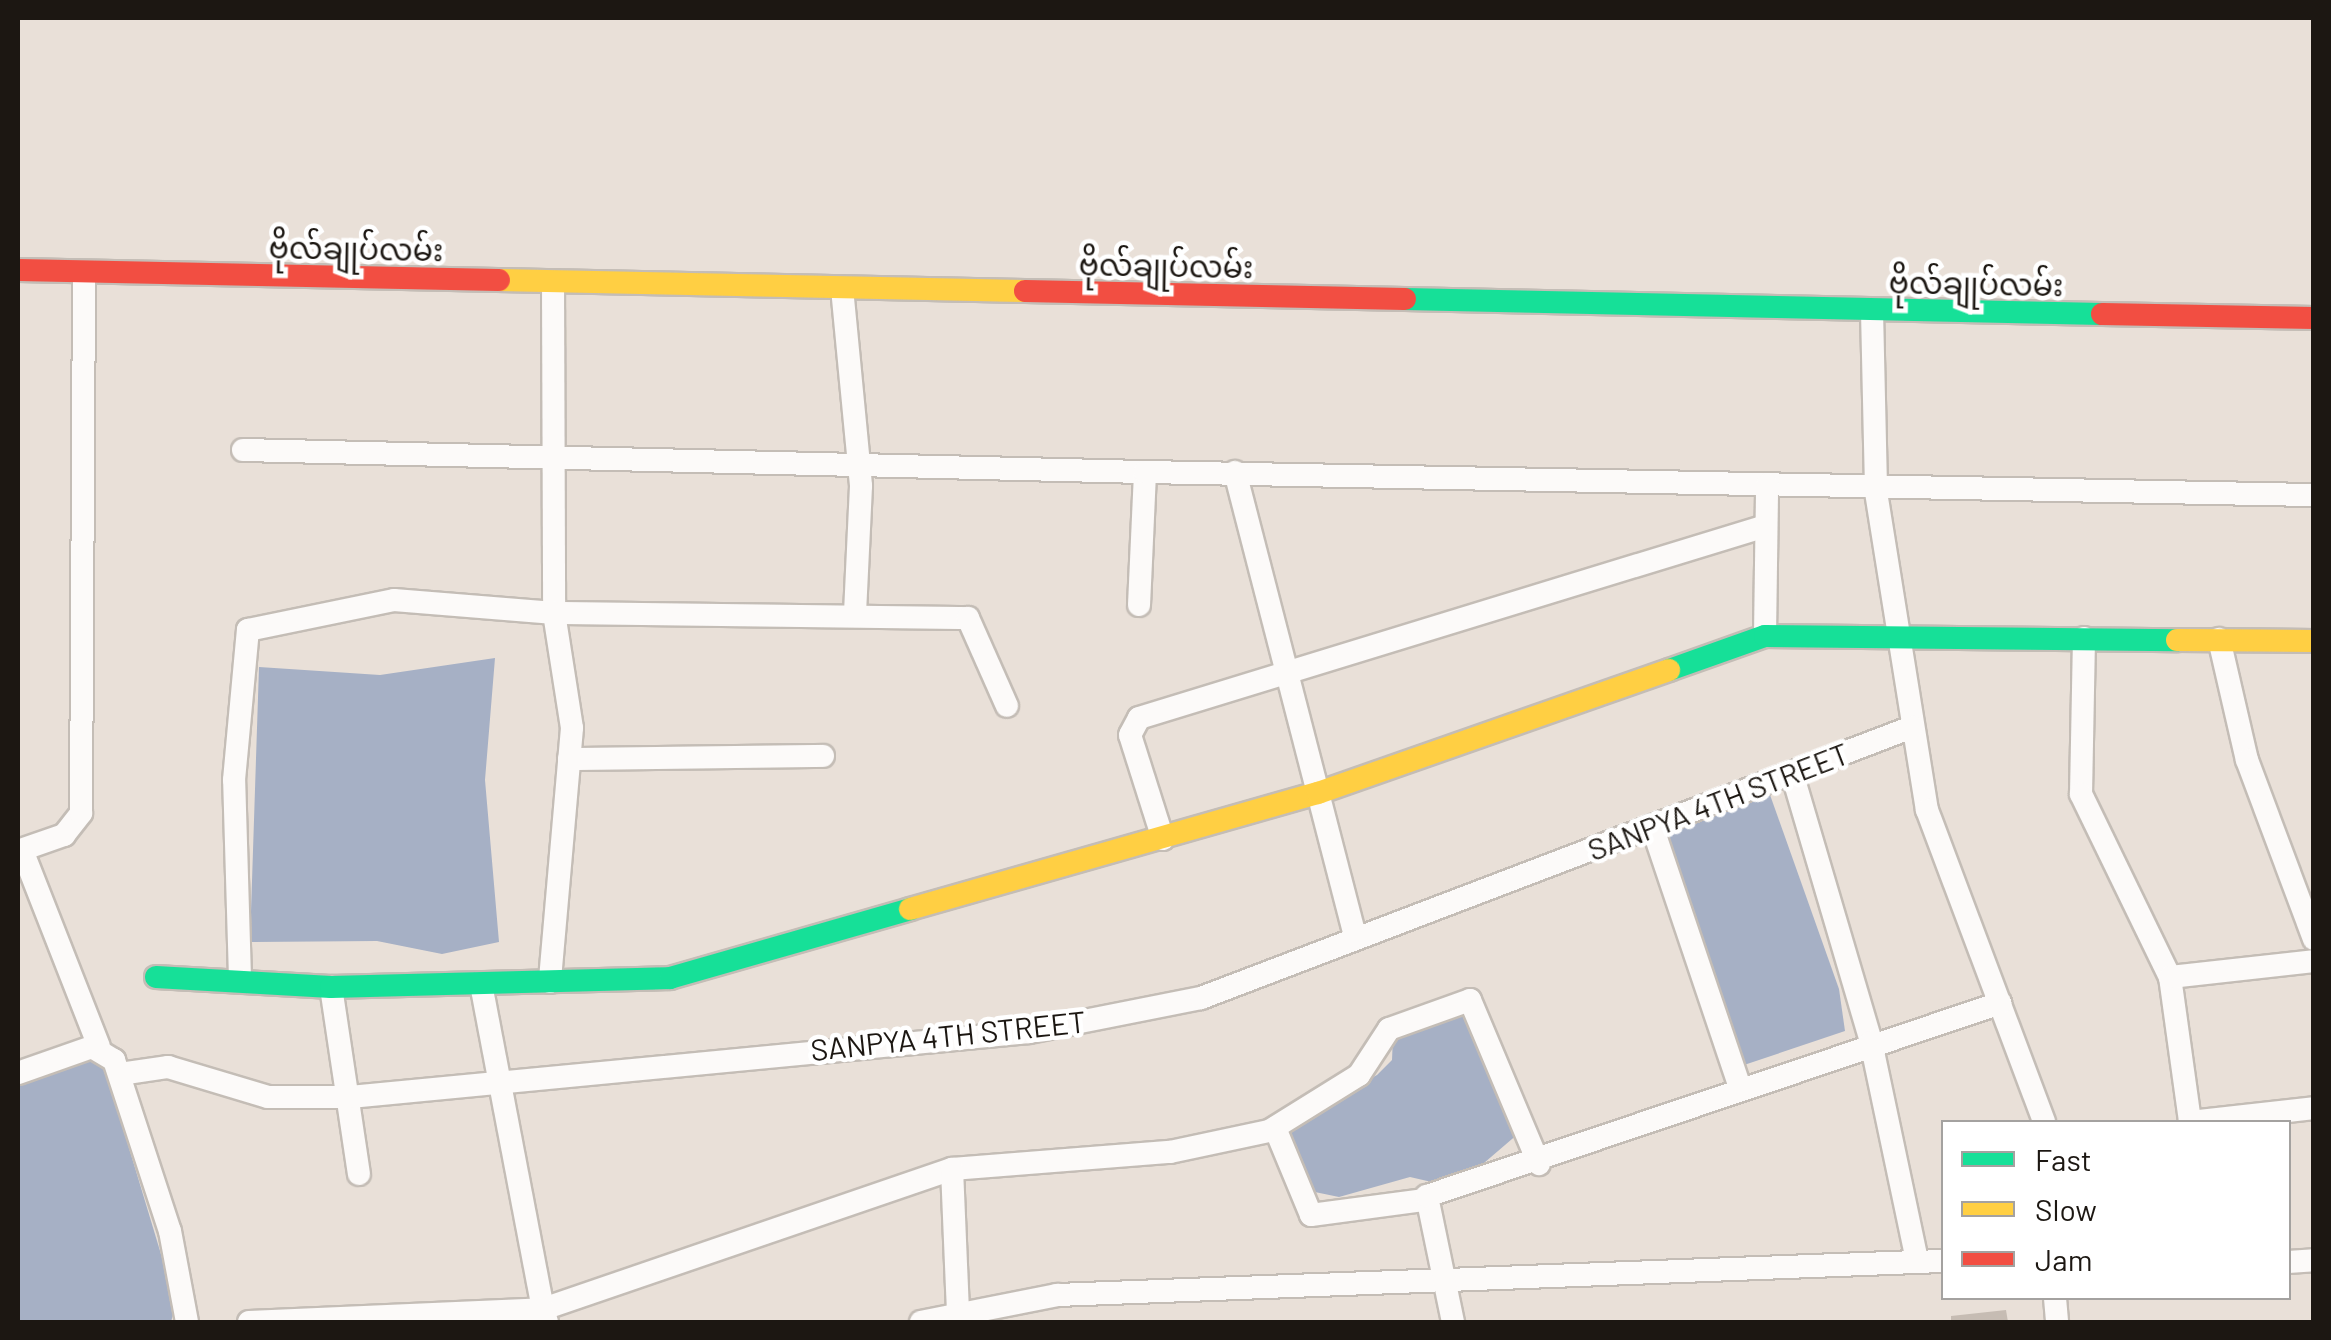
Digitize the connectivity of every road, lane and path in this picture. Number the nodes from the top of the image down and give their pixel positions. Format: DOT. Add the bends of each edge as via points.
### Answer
graph roads {
  1 [pos="18,270"];
  2 [pos="84,272"];
  3 [pos="553,282"];
  4 [pos="842,288"];
  5 [pos="1872,311"];
  6 [pos="2314,318"];
  7 [pos="243,450"];
  8 [pos="550,454"];
  9 [pos="860,466"];
  10 [pos="1145,472"];
  11 [pos="1234,472"];
  12 [pos="1766,485"];
  13 [pos="1876,492"];
  14 [pos="2314,495"];
  15 [pos="1762,527"];
  16 [pos="1139,606"];
  17 [pos="554,613"];
  18 [pos="855,614"];
  19 [pos="1765,636"];
  20 [pos="2084,638"];
  21 [pos="2219,639"];
  22 [pos="1896,640"];
  23 [pos="2314,641"];
  24 [pos="1282,672"];
  25 [pos="1006,706"];
  26 [pos="1912,727"];
  27 [pos="823,756"];
  28 [pos="569,759"];
  29 [pos="1792,773"];
  30 [pos="1315,794"];
  31 [pos="1652,826"];
  32 [pos="1163,839"];
  33 [pos="20,850"];
  34 [pos="1356,939"];
  35 [pos="2314,940"];
  36 [pos="2314,961"];
  37 [pos="2170,977"];
  38 [pos="156,978"];
  39 [pos="240,978"];
  40 [pos="550,982"];
  41 [pos="481,984"];
  42 [pos="331,987"];
  43 [pos="2000,1003"];
  44 [pos="1871,1042"];
  45 [pos="99,1046"];
  46 [pos="18,1074"];
  47 [pos="120,1074"];
  48 [pos="1739,1084"];
  49 [pos="499,1087"];
  50 [pos="350,1097"];
  51 [pos="2314,1108"];
  52 [pos="2043,1120"];
  53 [pos="2190,1120"];
  54 [pos="2208,1120"];
  55 [pos="1275,1128"];
  56 [pos="1539,1164"];
  57 [pos="952,1169"];
  58 [pos="359,1174"];
  59 [pos="1424,1200"];
  60 [pos="1917,1260"];
  61 [pos="1941,1261"];
  62 [pos="1444,1284"];
  63 [pos="958,1310"];
  64 [pos="545,1316"];
  65 [pos="187,1322"];
  66 [pos="248,1322"];
  67 [pos="921,1322"];
  68 [pos="1453,1322"];
  1 -- 2 [label="street, ဗိုလ်ချုပ်လမ်း"];
  2 -- 3 [label="street, ဗိုလ်ချုပ်လမ်း"];
  2 -- 33 [label="street" via="81,814 64,835"];
  3 -- 4 [label="street, ဗိုလ်ချုပ်လမ်း"];
  3 -- 8 [label="street"];
  4 -- 5 [label="street, ဗိုလ်ချုပ်လမ်း"];
  4 -- 9 [label="street"];
  5 -- 6 [label="street, ဗိုလ်ချုပ်လမ်း"];
  5 -- 13 [label="street"];
  7 -- 8 [label="street"];
  8 -- 9 [label="street"];
  8 -- 17 [label="street"];
  9 -- 10 [label="street"];
  9 -- 18 [label="street"];
  10 -- 11 [label="street"];
  10 -- 16 [label="street"];
  11 -- 12 [label="street"];
  11 -- 24 [label="street"];
  12 -- 13 [label="street"];
  12 -- 15 [label="street"];
  13 -- 14 [label="street"];
  13 -- 22 [label="street"];
  15 -- 19 [label="street"];
  15 -- 24 [label="street"];
  17 -- 18 [label="street"];
  17 -- 28 [label="street"];
  17 -- 39 [label="street" via="394,600 248,630 234,780"];
  18 -- 25 [label="street" via="968,618"];
  19 -- 22 [label="street"];
  19 -- 30 [label="street"];
  20 -- 21 [label="street"];
  20 -- 22 [label="street"];
  20 -- 37 [label="street" via="2081,794"];
  21 -- 23 [label="street"];
  21 -- 35 [label="street" via="2246,760"];
  22 -- 26 [label="street"];
  24 -- 30 [label="street"];
  24 -- 32 [label="street" via="1130,724"];
  26 -- 29 [label="street, SANPYA 4TH STREET"];
  26 -- 43 [label="street" via="1927,810"];
  27 -- 28 [label="street"];
  28 -- 40 [label="street"];
  29 -- 31 [label="street, SANPYA 4TH STREET"];
  29 -- 44 [label="street"];
  30 -- 32 [label="street"];
  30 -- 34 [label="street"];
  31 -- 34 [label="street, SANPYA 4TH STREET"];
  31 -- 48 [label="street"];
  32 -- 40 [label="street" via="775,955 670,978"];
  33 -- 45 [label="street"];
  34 -- 49 [label="street, SANPYA 4TH STREET" via="1201,998 1029,1032"];
  36 -- 37 [label="street"];
  37 -- 53 [label="street"];
  38 -- 39 [label="street"];
  39 -- 42 [label="street"];
  40 -- 41 [label="street"];
  41 -- 42 [label="street"];
  41 -- 49 [label="street"];
  42 -- 50 [label="street"];
  43 -- 44 [label="street"];
  43 -- 52 [label="street"];
  44 -- 48 [label="street"];
  44 -- 60 [label="street"];
  45 -- 46 [label="street"];
  45 -- 47 [label="street"];
  47 -- 50 [label="street, SANPYA 4TH STREET" via="168,1067 268,1097"];
  47 -- 65 [label="street" via="170,1231"];
  48 -- 56 [label="street"];
  49 -- 50 [label="street, SANPYA 4TH STREET"];
  49 -- 64 [label="street"];
  50 -- 58 [label="street"];
  51 -- 54 [label="street"];
  55 -- 56 [label="street" via="1359,1074 1389,1029 1470,1000"];
  55 -- 57 [label="street" via="1170,1152"];
  55 -- 59 [label="street" via="1310,1215"];
  56 -- 59 [label="street"];
  57 -- 63 [label="street"];
  57 -- 64 [label="street"];
  59 -- 62 [label="street"];
  60 -- 61 [label="street"];
  60 -- 62 [label="street" via="1660,1265"];
  62 -- 63 [label="street" via="1169,1289"];
  62 -- 68 [label="street"];
  63 -- 67 [label="street"];
  64 -- 66 [label="street"];
}
